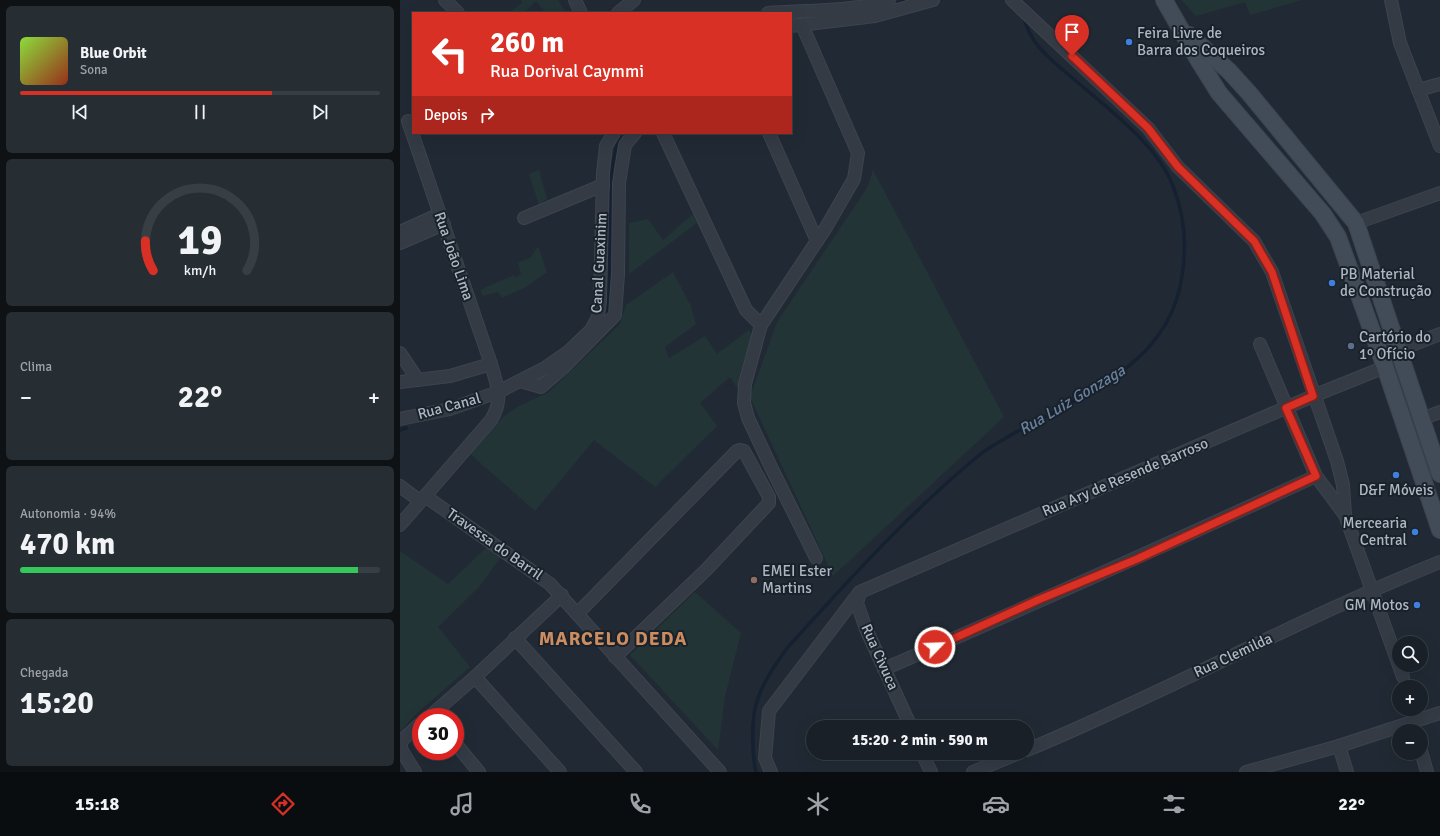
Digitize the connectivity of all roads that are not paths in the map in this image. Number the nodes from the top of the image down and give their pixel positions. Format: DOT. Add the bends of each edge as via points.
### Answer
graph roads {
  1 [pos="445,0"];
  2 [pos="575,0"];
  3 [pos="634,0"];
  4 [pos="933,0"];
  5 [pos="1164,0"];
  6 [pos="1391,0"];
  7 [pos="882,1"];
  8 [pos="1015,3"];
  9 [pos="457,12"];
  10 [pos="581,12"];
  11 [pos="619,12"];
  12 [pos="778,12"];
  13 [pos="797,26"];
  14 [pos="1208,62"];
  15 [pos="1440,84"];
  16 [pos="1418,90"];
  17 [pos="407,121"];
  18 [pos="613,134"];
  19 [pos="634,134"];
  20 [pos="663,134"];
  21 [pos="769,134"];
  22 [pos="1440,146"];
  23 [pos="603,185"];
  24 [pos="1440,193"];
  25 [pos="524,218"];
  26 [pos="442,219"];
  27 [pos="1356,223"];
  28 [pos="400,232"];
  29 [pos="817,241"];
  30 [pos="400,243"];
  31 [pos="761,326"];
  32 [pos="1440,334"];
  33 [pos="1260,344"];
  34 [pos="1399,350"];
  35 [pos="400,352"];
  36 [pos="491,364"];
  37 [pos="1385,367"];
  38 [pos="418,380"];
  39 [pos="520,381"];
  40 [pos="400,382"];
  41 [pos="498,392"];
  42 [pos="1313,396"];
  43 [pos="1286,408"];
  44 [pos="1440,412"];
  45 [pos="400,419"];
  46 [pos="1422,419"];
  47 [pos="756,434"];
  48 [pos="740,450"];
  49 [pos="1440,474"];
  50 [pos="1316,476"];
  51 [pos="400,486"];
  52 [pos="784,493"];
  53 [pos="423,499"];
  54 [pos="769,503"];
  55 [pos="1345,515"];
  56 [pos="400,525"];
  57 [pos="1440,530"];
  58 [pos="816,558"];
  59 [pos="1440,562"];
  60 [pos="1372,589"];
  61 [pos="863,590"];
  62 [pos="562,595"];
  63 [pos="577,614"];
  64 [pos="515,638"];
  65 [pos="615,657"];
  66 [pos="884,669"];
  67 [pos="475,677"];
  68 [pos="1403,677"];
  69 [pos="440,708"];
  70 [pos="1440,713"];
  71 [pos="908,720"];
  72 [pos="1420,724"];
  73 [pos="412,732"];
  74 [pos="1392,733"];
  75 [pos="400,743"];
  76 [pos="1339,746"];
  77 [pos="1034,747"];
  78 [pos="464,754"];
  79 [pos="925,760"];
  80 [pos="1002,760"];
  81 [pos="1424,760"];
  82 [pos="1268,769"];
  83 [pos="415,772"];
  84 [pos="479,772"];
  85 [pos="560,772"];
  86 [pos="636,772"];
  87 [pos="720,772"];
  88 [pos="771,772"];
  89 [pos="931,772"];
  90 [pos="973,772"];
  91 [pos="1246,772"];
  92 [pos="1347,772"];
  93 [pos="1427,772"];
  1 -- 9 [label="street"];
  2 -- 10 [label="street"];
  3 -- 11 [label="street"];
  4 -- 13 [label="street" via="875,16"];
  5 -- 14 [label="street" via="1180,27"];
  6 -- 16 [label="street" via="1400,43"];
  7 -- 12 [label="street"];
  8 -- 42 [label="street" via="1148,128 1178,167 1254,241 1272,272"];
  13 -- 29 [label="street" via="858,153 854,180"];
  14 -- 27 [label="street" via="1249,93"];
  14 -- 37 [label="street" via="1219,93 1323,214 1338,237"];
  15 -- 16 [label="street"];
  16 -- 22 [label="street"];
  17 -- 26 [label="street, Rua João Lima"];
  18 -- 23 [label="street, Canal Guaxinim" via="606,146"];
  19 -- 39 [label="street" via="625,145 619,183 615,315 542,387"];
  20 -- 31 [label="street" via="746,310"];
  21 -- 29 [label="street"];
  23 -- 25 [label="street"];
  23 -- 39 [label="street, Canal Guaxinim" via="598,317 591,330 568,352"];
  24 -- 27 [label="street"];
  26 -- 28 [label="street"];
  26 -- 30 [label="street"];
  26 -- 36 [label="street, Rua João Lima"];
  27 -- 34 [label="street"];
  29 -- 31 [label="street"];
  31 -- 47 [label="street" via="745,384 744,403"];
  32 -- 34 [label="street"];
  33 -- 43 [label="street"];
  34 -- 46 [label="street"];
  35 -- 38 [label="street"];
  36 -- 38 [label="street" via="450,376"];
  36 -- 41 [label="street, Rua João Lima"];
  37 -- 42 [label="street, Rua Ary de Resende Barroso"];
  37 -- 57 [label="street"];
  38 -- 40 [label="street"];
  39 -- 41 [label="street, Canal Guaxinim"];
  41 -- 45 [label="street, Rua Canal" via="450,409"];
  41 -- 53 [label="street, Rua João Lima" via="497,410 491,420"];
  42 -- 43 [label="street, Rua Ary de Resende Barroso"];
  42 -- 55 [label="street" via="1337,461 1343,485"];
  43 -- 50 [label="street"];
  43 -- 61 [label="street, Rua Ary de Resende Barroso"];
  44 -- 46 [label="street"];
  46 -- 49 [label="street"];
  47 -- 48 [label="street"];
  47 -- 52 [label="street"];
  48 -- 54 [label="street" via="748,454 769,497"];
  48 -- 63 [label="street"];
  50 -- 55 [label="street"];
  50 -- 66 [label="street" via="1144,556"];
  51 -- 53 [label="street, Travessa do Barril"];
  52 -- 54 [label="street"];
  52 -- 58 [label="street"];
  53 -- 56 [label="street, Rua João Lima"];
  53 -- 62 [label="street, Travessa do Barril" via="540,575"];
  54 -- 65 [label="street" via="706,570"];
  55 -- 60 [label="street"];
  59 -- 60 [label="street, Rua Clemilda"];
  60 -- 68 [label="street"];
  60 -- 77 [label="street, Rua Clemilda"];
  61 -- 66 [label="street, Rua Civuca" via="857,604"];
  61 -- 88 [label="street" via="769,711 765,758"];
  62 -- 63 [label="street, Travessa do Barril"];
  62 -- 64 [label="street"];
  63 -- 65 [label="street, Travessa do Barril"];
  64 -- 67 [label="street"];
  64 -- 86 [label="street"];
  65 -- 87 [label="street, Travessa do Barril"];
  66 -- 71 [label="street, Rua Civuca"];
  67 -- 69 [label="street"];
  67 -- 85 [label="street"];
  70 -- 72 [label="street"];
  73 -- 75 [label="street"];
  74 -- 76 [label="street"];
  75 -- 83 [label="street"];
  76 -- 82 [label="street"];
  76 -- 92 [label="street"];
  78 -- 84 [label="street"];
  79 -- 89 [label="street"];
  80 -- 90 [label="street"];
  81 -- 93 [label="street"];
  82 -- 91 [label="street"];
}
